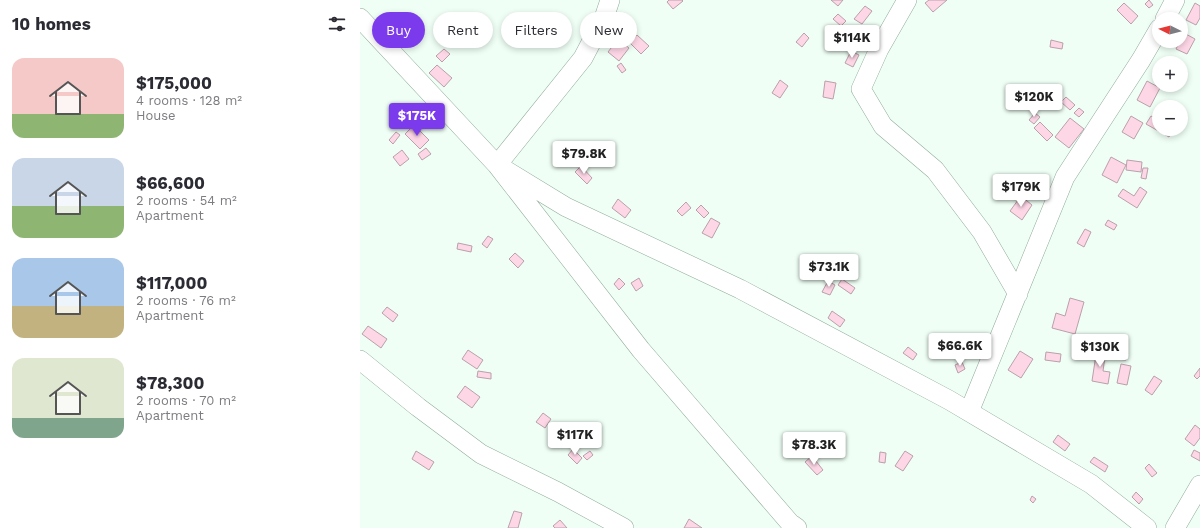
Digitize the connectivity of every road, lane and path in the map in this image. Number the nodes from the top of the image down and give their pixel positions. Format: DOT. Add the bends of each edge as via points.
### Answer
graph roads {
  1 [pos="610,0"];
  2 [pos="907,0"];
  3 [pos="1175,0"];
  4 [pos="1169,12"];
  5 [pos="360,18"];
  6 [pos="1152,41"];
  7 [pos="497,165"];
  8 [pos="1018,294"];
  9 [pos="360,360"];
  10 [pos="969,412"];
  11 [pos="1200,485"];
  12 [pos="624,528"];
  13 [pos="797,528"];
  14 [pos="1147,528"];
  15 [pos="1175,528"];
  1 -- 7 [label="street" via="604,18 583,58"];
  2 -- 8 [label="street" via="879,49 861,89 883,126 935,170 982,232"];
  3 -- 4 [label="street"];
  5 -- 7 [label="street"];
  6 -- 8 [label="street" via="1065,177"];
  7 -- 10 [label="street" via="566,207 740,289"];
  7 -- 13 [label="street" via="640,350"];
  8 -- 10 [label="street"];
  9 -- 12 [label="street" via="481,454"];
  10 -- 14 [label="street" via="1091,484"];
  11 -- 15 [label="street"];
}
